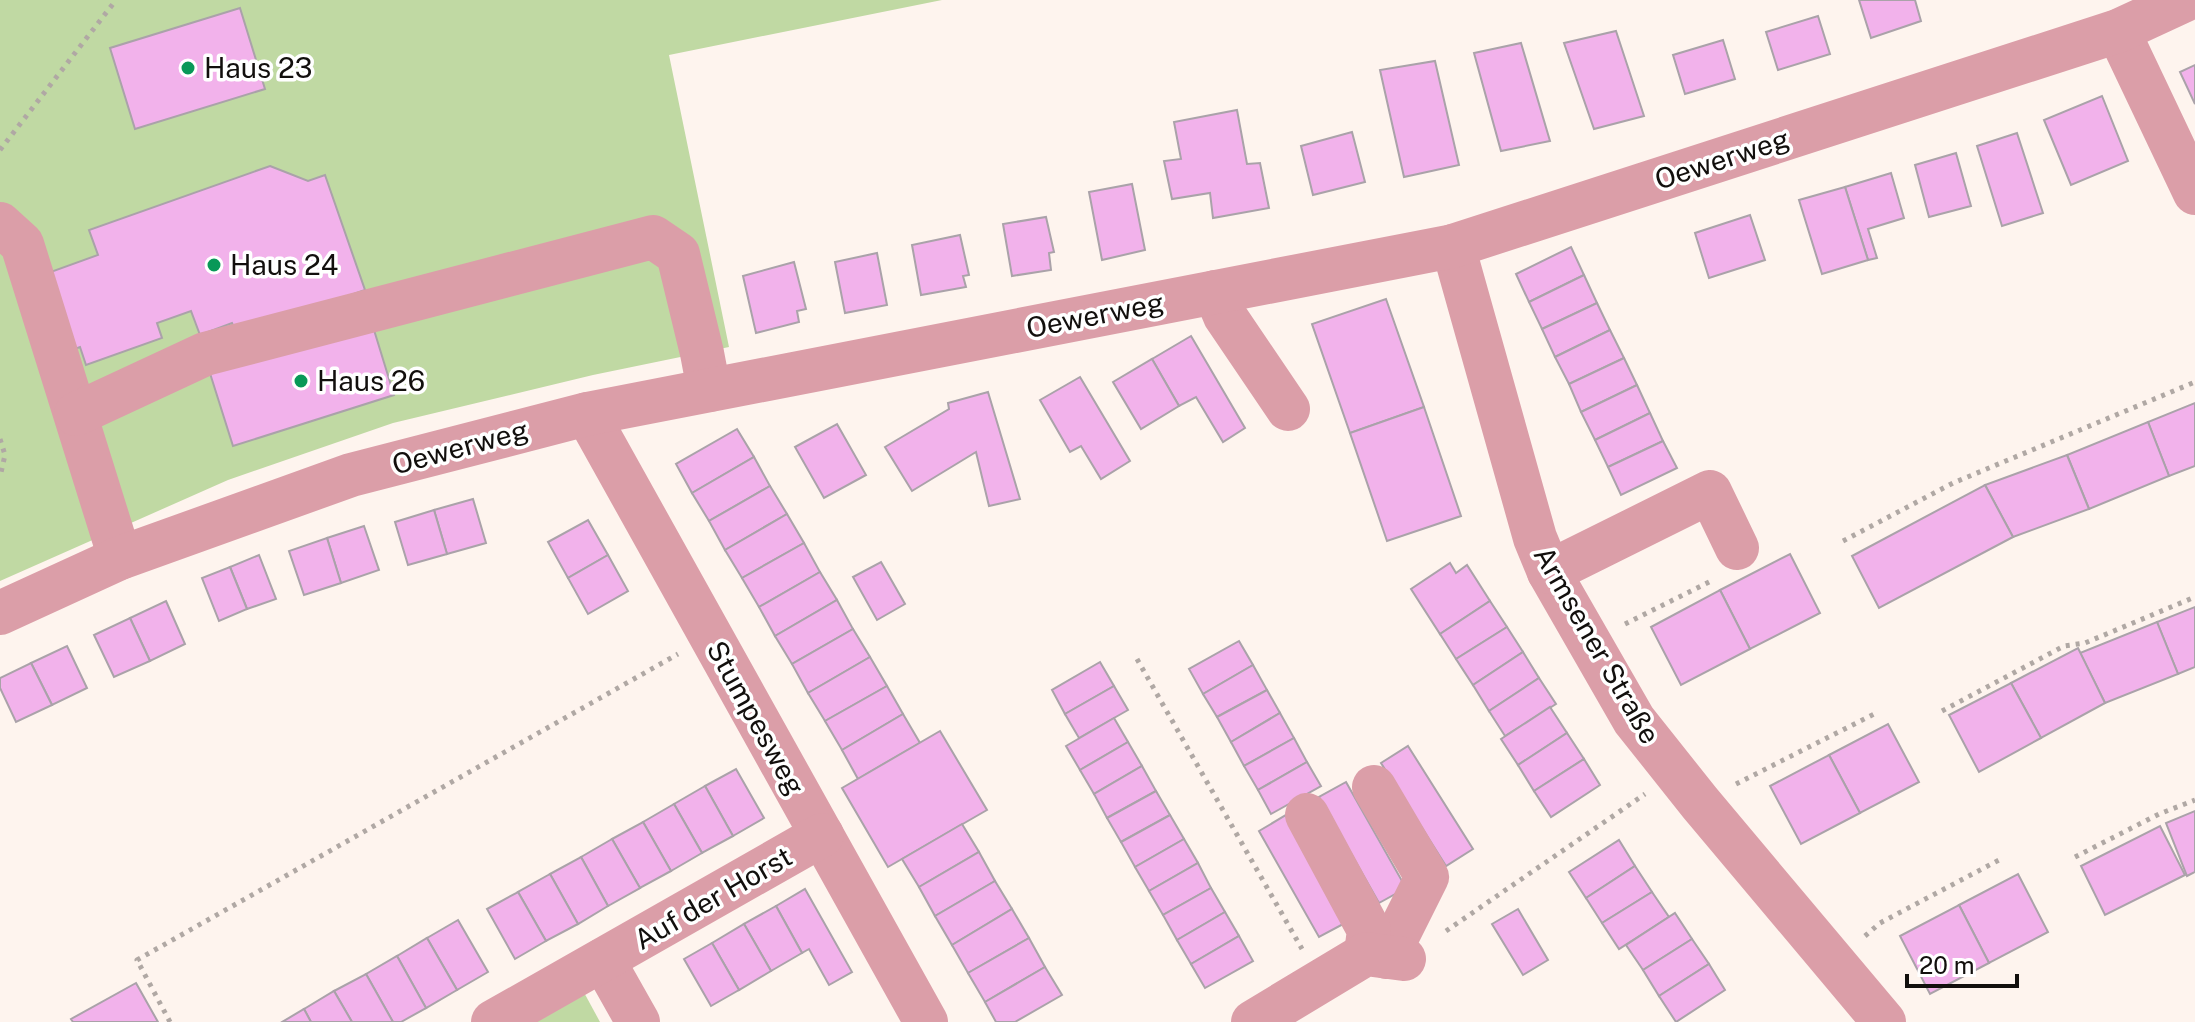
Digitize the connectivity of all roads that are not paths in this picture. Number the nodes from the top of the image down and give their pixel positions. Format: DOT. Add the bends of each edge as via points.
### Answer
graph roads {
  1 [pos="2185,0"];
  2 [pos="2118,31"];
  3 [pos="2195,193"];
  4 [pos="0,224"];
  5 [pos="1453,246"];
  6 [pos="1215,292"];
  7 [pos="709,390"];
  8 [pos="1288,409"];
  9 [pos="76,414"];
  10 [pos="587,414"];
  11 [pos="120,558"];
  12 [pos="1727,563"];
  13 [pos="1549,572"];
  14 [pos="0,613"];
  15 [pos="1374,787"];
  16 [pos="1307,815"];
  17 [pos="822,835"];
  18 [pos="1386,957"];
  19 [pos="603,960"];
  20 [pos="493,1022"];
  21 [pos="638,1022"];
  22 [pos="926,1022"];
  23 [pos="1253,1022"];
  24 [pos="1884,1022"];
  1 -- 2 [label="street, Oewerweg"];
  2 -- 3 [label="street"];
  2 -- 5 [label="street, Oewerweg"];
  4 -- 9 [label="street" via="22,244"];
  5 -- 6 [label="street, Oewerweg"];
  5 -- 13 [label="street, Armsener Straße"];
  6 -- 7 [label="street, Oewerweg"];
  6 -- 8 [label="street" via="1225,316"];
  7 -- 9 [label="street" via="678,254 653,237 205,354"];
  7 -- 10 [label="street, Oewerweg"];
  9 -- 11 [label="street"];
  10 -- 11 [label="street, Oewerweg" via="351,475"];
  10 -- 17 [label="street, Stumpesweg"];
  11 -- 14 [label="street, Oewerweg"];
  12 -- 13 [label="street" via="1710,492"];
  13 -- 24 [label="street, Armsener Straße" via="1634,720"];
  15 -- 18 [label="street" via="1427,877"];
  16 -- 18 [label="street"];
  17 -- 19 [label="street, Auf der Horst"];
  17 -- 22 [label="street, Stumpesweg"];
  18 -- 23 [label="street" via="1321,981"];
  19 -- 20 [label="street, Auf der Horst"];
  19 -- 21 [label="street, Auf der Horst"];
}
